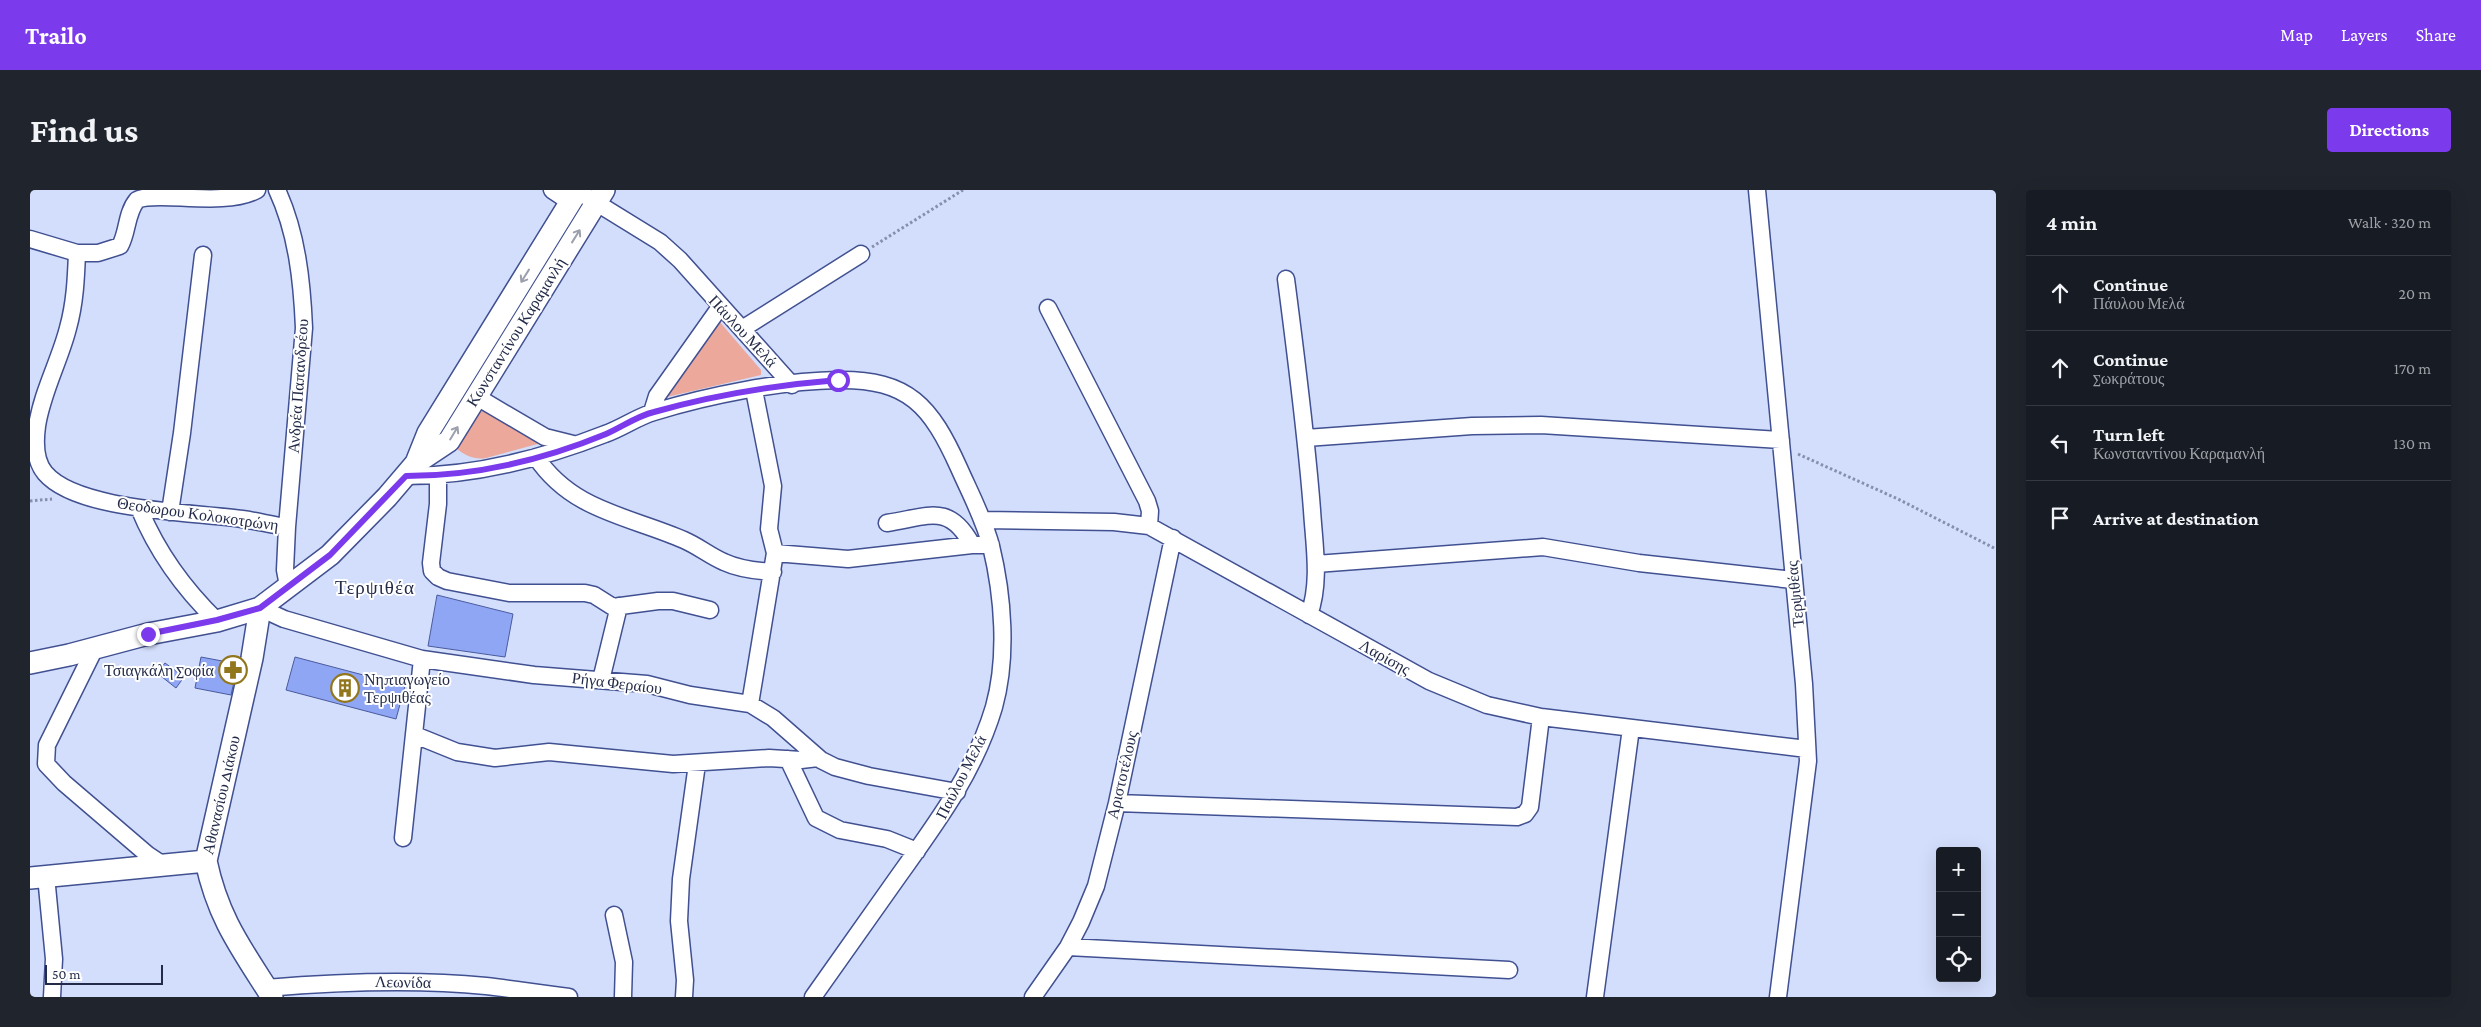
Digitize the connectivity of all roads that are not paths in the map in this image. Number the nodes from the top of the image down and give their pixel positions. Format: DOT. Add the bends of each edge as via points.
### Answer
graph roads {
  1 [pos="256,190"];
  2 [pos="277,190"];
  3 [pos="552,190"];
  4 [pos="1757,190"];
  5 [pos="575,194"];
  6 [pos="600,196"];
  7 [pos="30,239"];
  8 [pos="77,253"];
  9 [pos="861,254"];
  10 [pos="203,255"];
  11 [pos="1286,279"];
  12 [pos="720,307"];
  13 [pos="1048,308"];
  14 [pos="742,329"];
  15 [pos="792,385"];
  16 [pos="754,390"];
  17 [pos="477,397"];
  18 [pos="652,412"];
  19 [pos="34,423"];
  20 [pos="1306,438"];
  21 [pos="574,444"];
  22 [pos="1781,444"];
  23 [pos="536,457"];
  24 [pos="411,470"];
  25 [pos="438,476"];
  26 [pos="139,508"];
  27 [pos="170,512"];
  28 [pos="982,520"];
  29 [pos="887,523"];
  30 [pos="1149,526"];
  31 [pos="287,527"];
  32 [pos="1173,538"];
  33 [pos="972,544"];
  34 [pos="991,544"];
  35 [pos="774,553"];
  36 [pos="1316,564"];
  37 [pos="773,572"];
  38 [pos="1793,580"];
  39 [pos="288,586"];
  40 [pos="619,606"];
  41 [pos="260,608"];
  42 [pos="710,610"];
  43 [pos="1309,615"];
  44 [pos="217,620"];
  45 [pos="96,646"];
  46 [pos="422,659"];
  47 [pos="30,663"];
  48 [pos="601,680"];
  49 [pos="750,704"];
  50 [pos="1541,717"];
  51 [pos="1631,728"];
  52 [pos="415,734"];
  53 [pos="1808,749"];
  54 [pos="818,758"];
  55 [pos="788,759"];
  56 [pos="697,764"];
  57 [pos="957,792"];
  58 [pos="1117,803"];
  59 [pos="402,838"];
  60 [pos="917,851"];
  61 [pos="206,860"];
  62 [pos="163,865"];
  63 [pos="38,877"];
  64 [pos="614,915"];
  65 [pos="1068,947"];
  66 [pos="1510,970"];
  67 [pos="269,992"];
  68 [pos="52,997"];
  69 [pos="561,997"];
  70 [pos="622,997"];
  71 [pos="684,997"];
  72 [pos="813,997"];
  73 [pos="1033,997"];
  74 [pos="1594,997"];
  75 [pos="1778,997"];
  1 -- 8 [label="street" via="244,196 223,197 151,190 140,196 132,207 120,246"];
  2 -- 31 [label="street, Ανδρέα Παπανδρέου" via="296,246 304,328"];
  3 -- 5 [label="street, Πάυλου Μελά"];
  4 -- 22 [label="street, Τερψιθέας"];
  5 -- 6 [label="street, Πάυλου Μελά"];
  5 -- 24 [label="street, Κωνσταντίνου Καραμανλή, one-way" via="428,433"];
  6 -- 12 [label="street, Πάυλου Μελά" via="680,260"];
  17 -- 6 [label="street, Κωνσταντίνου Καραμανλή, one-way"];
  7 -- 8 [label="street"];
  8 -- 19 [label="street, Θεοδωρου Κολοκοτρώνη" via="76,288 68,328"];
  9 -- 14 [label="street"];
  10 -- 27 [label="street"];
  11 -- 20 [label="street"];
  12 -- 14 [label="street, Πάυλου Μελά"];
  12 -- 18 [label="street" via="657,396"];
  13 -- 30 [label="street" via="1147,500"];
  14 -- 15 [label="street, Πάυλου Μελά"];
  15 -- 16 [label="street"];
  15 -- 28 [label="street" via="838,380 882,383 917,401 928,413 952,454"];
  16 -- 18 [label="street"];
  16 -- 35 [label="street" via="773,486 769,529"];
  17 -- 21 [label="street" via="546,437"];
  24 -- 17 [label="street, Κωνσταντίνου Καραμανλή, one-way" via="449,441"];
  18 -- 21 [label="street" via="605,434"];
  19 -- 26 [label="street, Θεοδωρου Κολοκοτρώνη" via="35,450 44,472 59,485"];
  20 -- 22 [label="street" via="1472,426 1541,425"];
  20 -- 36 [label="street"];
  21 -- 23 [label="street"];
  22 -- 38 [label="street, Τερψιθέας"];
  23 -- 25 [label="street"];
  23 -- 37 [label="street" via="562,488 589,504 684,540 741,568"];
  24 -- 25 [label="street"];
  24 -- 39 [label="street, Κωνσταντίνου Καραμανλή" via="330,555"];
  25 -- 40 [label="street" via="438,504 431,554 432,571 438,577 509,593 585,594 613,607"];
  26 -- 27 [label="street, Θεοδωρου Κολοκοτρώνη"];
  26 -- 44 [label="street" via="150,536 164,558"];
  27 -- 31 [label="street, Θεοδωρου Κολοκοτρώνη"];
  28 -- 30 [label="street, Λαρίσης" via="1114,522"];
  28 -- 34 [label="street, Παύλου Μελά"];
  29 -- 33 [label="street" via="945,515 957,522"];
  30 -- 32 [label="street, Λαρίσης"];
  31 -- 39 [label="street, Ανδρέα Παπανδρέου" via="285,570"];
  32 -- 43 [label="street, Λαρίσης"];
  32 -- 58 [label="street, Αριστοτέλους"];
  33 -- 34 [label="street"];
  33 -- 35 [label="street" via="848,559"];
  34 -- 57 [label="street, Παύλου Μελά" via="1000,593 1000,667 994,705 977,754"];
  35 -- 37 [label="street"];
  36 -- 38 [label="street" via="1543,547"];
  36 -- 43 [label="street" via="1315,595"];
  37 -- 49 [label="street"];
  38 -- 53 [label="street, Τερψιθέας"];
  39 -- 41 [label="street, Κωνσταντίνου Καραμανλή"];
  40 -- 42 [label="street" via="673,601"];
  40 -- 48 [label="street"];
  41 -- 44 [label="street, Κωνσταντίνου Καραμανλή"];
  41 -- 46 [label="street, Ρήγα Φεραίου" via="284,619"];
  41 -- 61 [label="street, Αθανασίου Διάκου" via="252,658"];
  43 -- 50 [label="street, Λαρίσης" via="1429,681 1487,705"];
  44 -- 45 [label="street, Κωνσταντίνου Καραμανλή"];
  45 -- 47 [label="street, Κωνσταντίνου Καραμανλή" via="68,656"];
  45 -- 62 [label="street" via="47,745 46,764 148,856"];
  46 -- 48 [label="street, Ρήγα Φεραίου" via="534,675"];
  46 -- 52 [label="street"];
  48 -- 49 [label="street, Ρήγα Φεραίου" via="647,684 690,695"];
  49 -- 54 [label="street, Ρήγα Φεραίου" via="773,718"];
  50 -- 51 [label="street, Λαρίσης"];
  50 -- 58 [label="street" via="1530,808 1517,817"];
  51 -- 53 [label="street, Λαρίσης"];
  51 -- 74 [label="street"];
  52 -- 56 [label="street" via="457,752 484,757 549,752"];
  52 -- 59 [label="street"];
  53 -- 75 [label="street, Τερψιθέας"];
  54 -- 55 [label="street"];
  54 -- 57 [label="street, Ρήγα Φεραίου" via="835,767 869,776"];
  55 -- 56 [label="street"];
  55 -- 60 [label="street" via="816,818 840,830 887,839"];
  56 -- 71 [label="street" via="681,879 679,921"];
  57 -- 60 [label="street, Παύλου Μελά"];
  58 -- 65 [label="street, Αριστοτέλους" via="1096,886"];
  60 -- 72 [label="street, Παύλου Μελά"];
  61 -- 62 [label="street"];
  61 -- 67 [label="street, Αθανασίου Διάκου" via="224,919"];
  62 -- 63 [label="street"];
  63 -- 68 [label="street" via="54,959"];
  64 -- 70 [label="street" via="624,962"];
  65 -- 66 [label="street"];
  65 -- 73 [label="street, Αριστοτέλους"];
  67 -- 69 [label="street, Λεωνίδα" via="366,982 422,982 486,986"];
}
